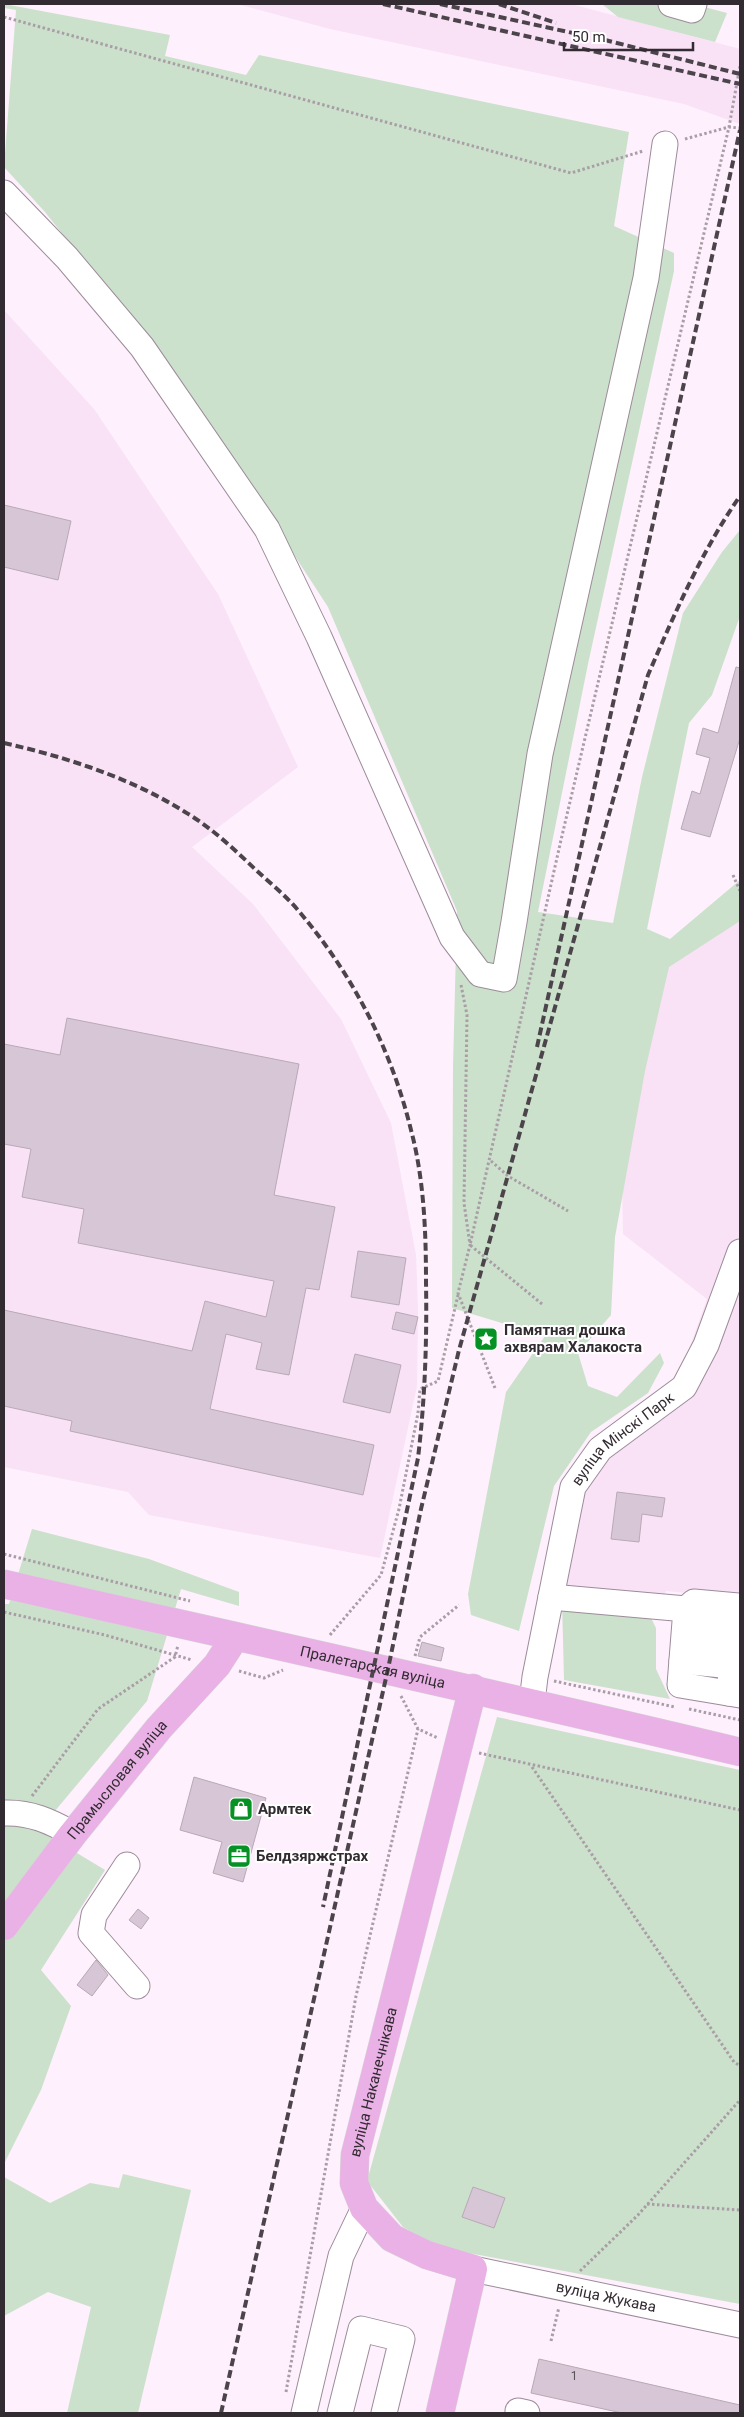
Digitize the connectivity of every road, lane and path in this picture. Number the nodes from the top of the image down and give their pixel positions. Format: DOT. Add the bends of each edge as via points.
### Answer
graph roads {
  1 [pos="671,4"];
  2 [pos="694,4"];
  3 [pos="4,17"];
  4 [pos="740,66"];
  5 [pos="728,127"];
  6 [pos="740,128"];
  7 [pos="665,144"];
  8 [pos="4,193"];
  9 [pos="733,875"];
  10 [pos="740,891"];
  11 [pos="460,980"];
  12 [pos="490,1161"];
  13 [pos="568,1211"];
  14 [pos="470,1245"];
  15 [pos="740,1252"];
  16 [pos="458,1292"];
  17 [pos="542,1304"];
  18 [pos="494,1388"];
  19 [pos="4,1584"];
  20 [pos="551,1597"];
  21 [pos="459,1606"];
  22 [pos="185,1612"];
  23 [pos="685,1633"];
  24 [pos="330,1636"];
  25 [pos="235,1637"];
  26 [pos="734,1646"];
  27 [pos="414,1659"];
  28 [pos="474,1688"];
  29 [pos="735,1694"];
  30 [pos="532,1702"];
  31 [pos="418,1729"];
  32 [pos="459,1748"];
  33 [pos="740,1752"];
  34 [pos="532,1766"];
  35 [pos="740,1810"];
  36 [pos="12,1813"];
  37 [pos="73,1834"];
  38 [pos="127,1865"];
  39 [pos="4,1926"];
  40 [pos="137,1986"];
  41 [pos="740,2066"];
  42 [pos="740,2100"];
  43 [pos="647,2204"];
  44 [pos="364,2208"];
  45 [pos="740,2210"];
  46 [pos="473,2269"];
  47 [pos="563,2288"];
  48 [pos="740,2326"];
  49 [pos="551,2341"];
  50 [pos="285,2395"];
  51 [pos="304,2413"];
  52 [pos="340,2413"];
  53 [pos="384,2413"];
  54 [pos="440,2413"];
  1 -- 2 [label="street" via="692,10"];
  3 -- 7 [label="path" via="571,173"];
  4 -- 5 [label="path"];
  5 -- 6 [label="path"];
  5 -- 7 [label="path"];
  5 -- 12 [label="path" via="561,840"];
  7 -- 8 [label="street" via="646,278 540,754 504,978 480,974 452,937 319,637 266,529 142,347 67,258"];
  9 -- 10 [label="path"];
  11 -- 14 [label="path" via="467,1015 464,1203"];
  12 -- 13 [label="path" via="508,1176"];
  12 -- 14 [label="path"];
  14 -- 16 [label="path"];
  14 -- 17 [label="path"];
  15 -- 20 [label="street, вуліца Мінскі Парк" via="706,1345 684,1386 600,1448 573,1487"];
  16 -- 18 [label="path"];
  16 -- 24 [label="path" via="438,1381 420,1389 399,1508 381,1575"];
  19 -- 22 [label="main road, Пралетарская вуліца"];
  20 -- 23 [label="street"];
  20 -- 30 [label="street, вуліца Мінскі Парк"];
  21 -- 27 [label="path" via="420,1637"];
  22 -- 25 [label="main road, Пралетарская вуліца"];
  22 -- 36 [label="path" via="176,1657 98,1709"];
  23 -- 26 [label="street"];
  23 -- 26 [label="street"];
  23 -- 29 [label="street" via="680,1685"];
  25 -- 28 [label="main road, Пралетарская вуліца"];
  25 -- 37 [label="main road, Прамысловая вуліца" via="217,1665 159,1728"];
  26 -- 29 [label="street"];
  28 -- 30 [label="main road, Пралетарская вуліца"];
  28 -- 32 [label="main road, вуліца Наканечнікава"];
  30 -- 33 [label="main road, Пралетарская вуліца"];
  31 -- 50 [label="path" via="356,1996"];
  32 -- 34 [label="path"];
  32 -- 44 [label="main road, вуліца Наканечнікава" via="355,2155 354,2183"];
  34 -- 35 [label="path"];
  34 -- 41 [label="path" via="734,2062"];
  36 -- 37 [label="street" via="48,1820"];
  37 -- 39 [label="main road, Прамысловая вуліца"];
  38 -- 40 [label="street" via="94,1916 91,1933"];
  42 -- 43 [label="path"];
  43 -- 45 [label="path"];
  43 -- 47 [label="path"];
  44 -- 46 [label="main road, вуліца Наканечнікава" via="392,2238 428,2255"];
  44 -- 51 [label="street" via="341,2256"];
  46 -- 47 [label="street, вуліца Жукава"];
  46 -- 54 [label="main road"];
  47 -- 48 [label="street, вуліца Жукава"];
  47 -- 49 [label="path"];
  52 -- 53 [label="street" via="361,2329 402,2339"];
}
